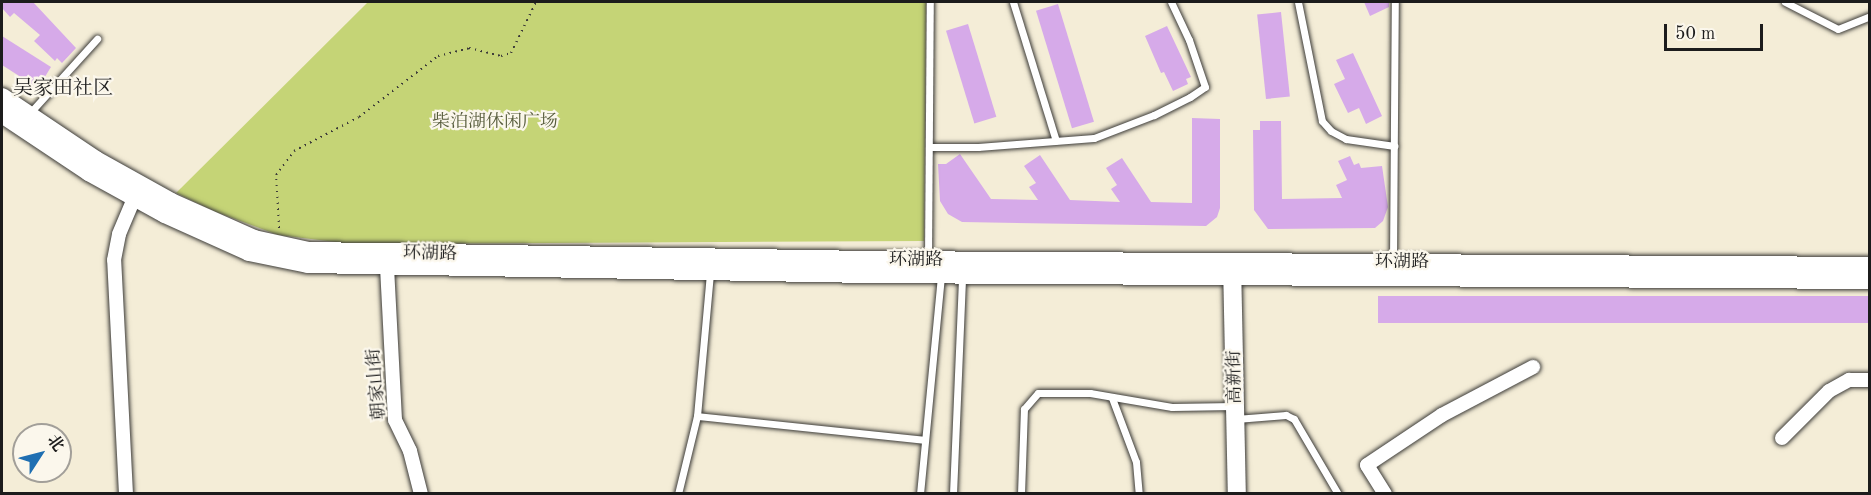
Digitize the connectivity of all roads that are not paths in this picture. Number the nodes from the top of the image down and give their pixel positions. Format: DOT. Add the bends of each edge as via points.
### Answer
graph roads {
  1 [pos="930,2"];
  2 [pos="1013,2"];
  3 [pos="1171,2"];
  4 [pos="1298,2"];
  5 [pos="1395,2"];
  6 [pos="1785,2"];
  7 [pos="1869,16"];
  8 [pos="97,39"];
  9 [pos="2,97"];
  10 [pos="2,114"];
  11 [pos="27,116"];
  12 [pos="1056,141"];
  13 [pos="1394,146"];
  14 [pos="929,147"];
  15 [pos="134,198"];
  16 [pos="1393,262"];
  17 [pos="937,264"];
  18 [pos="1869,266"];
  19 [pos="387,267"];
  20 [pos="1232,268"];
  21 [pos="710,272"];
  22 [pos="962,274"];
  23 [pos="1869,280"];
  24 [pos="1533,367"];
  25 [pos="1869,380"];
  26 [pos="1112,398"];
  27 [pos="1235,412"];
  28 [pos="697,416"];
  29 [pos="1782,438"];
  30 [pos="925,440"];
  31 [pos="126,494"];
  32 [pos="421,494"];
  33 [pos="678,494"];
  34 [pos="920,494"];
  35 [pos="953,494"];
  36 [pos="1021,494"];
  37 [pos="1139,494"];
  38 [pos="1237,494"];
  39 [pos="1338,494"];
  40 [pos="1385,494"];
  1 -- 14 [label="lane"];
  2 -- 12 [label="lane"];
  3 -- 12 [label="lane" via="1205,87 1154,116 1094,138"];
  4 -- 13 [label="lane" via="1322,121 1346,139"];
  5 -- 13 [label="lane"];
  6 -- 7 [label="lane" via="1838,29"];
  8 -- 11 [label="lane"];
  9 -- 11 [label="street, 环湖路"];
  10 -- 15 [label="street, 环湖路"];
  11 -- 17 [label="street, 环湖路" via="171,202 233,231 281,246 340,252"];
  12 -- 14 [label="lane"];
  13 -- 16 [label="lane"];
  14 -- 17 [label="lane"];
  15 -- 19 [label="street, 环湖路" via="227,244 259,255 308,264"];
  15 -- 31 [label="street" via="119,234 114,260"];
  16 -- 18 [label="street, 环湖路"];
  16 -- 20 [label="street, 环湖路"];
  17 -- 20 [label="street, 环湖路"];
  17 -- 21 [label="street, 环湖路"];
  17 -- 22 [label="street, 环湖路"];
  17 -- 30 [label="lane"];
  19 -- 21 [label="street, 环湖路"];
  19 -- 32 [label="street, 朝家山街" via="395,420 410,451"];
  20 -- 22 [label="street, 环湖路"];
  20 -- 23 [label="street, 环湖路"];
  20 -- 27 [label="street, 高新街"];
  21 -- 28 [label="lane"];
  22 -- 35 [label="lane"];
  24 -- 40 [label="street" via="1442,415 1367,465"];
  25 -- 29 [label="street" via="1849,380 1829,391"];
  26 -- 27 [label="lane"];
  26 -- 36 [label="lane" via="1090,393 1038,393 1032,398 1024,409"];
  26 -- 37 [label="lane" via="1136,462"];
  27 -- 38 [label="street, 高新街"];
  27 -- 39 [label="lane" via="1286,415 1294,419"];
  28 -- 30 [label="lane"];
  28 -- 33 [label="lane"];
  30 -- 34 [label="lane"];
}
